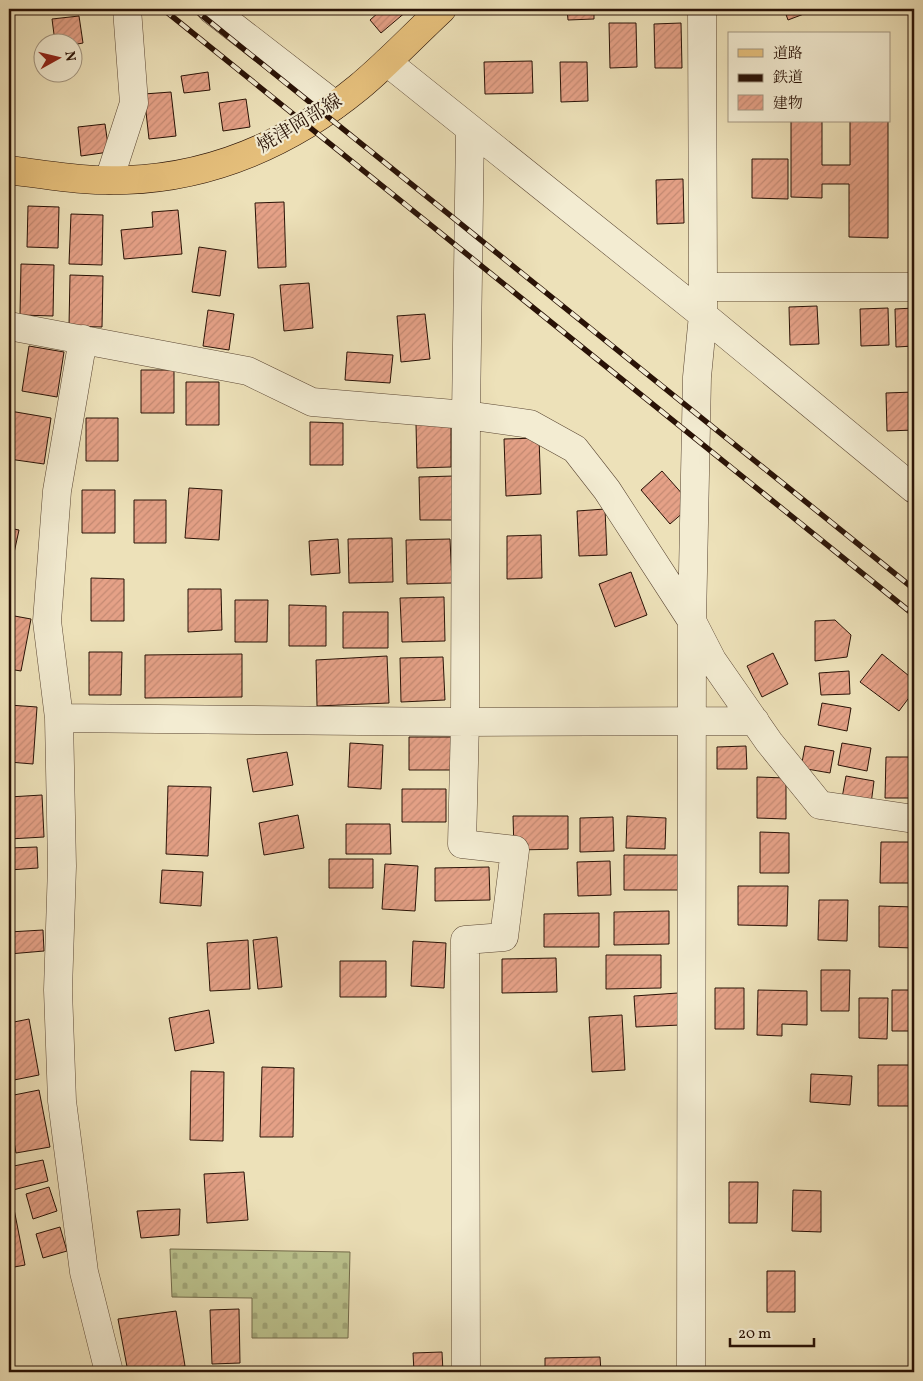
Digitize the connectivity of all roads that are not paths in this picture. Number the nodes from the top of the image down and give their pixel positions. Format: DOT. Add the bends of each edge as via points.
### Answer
graph roads {
  1 [pos="127,9"];
  2 [pos="211,9"];
  3 [pos="442,9"];
  4 [pos="702,9"];
  5 [pos="387,62"];
  6 [pos="335,105"];
  7 [pos="470,129"];
  8 [pos="9,170"];
  9 [pos="109,180"];
  10 [pos="704,287"];
  11 [pos="914,288"];
  12 [pos="703,315"];
  13 [pos="9,326"];
  14 [pos="83,340"];
  15 [pos="466,415"];
  16 [pos="914,489"];
  17 [pos="692,621"];
  18 [pos="59,718"];
  19 [pos="755,721"];
  20 [pos="465,722"];
  21 [pos="692,722"];
  22 [pos="914,819"];
  23 [pos="109,1372"];
  24 [pos="466,1372"];
  25 [pos="691,1372"];
  1 -- 9 [label="street" via="134,102"];
  2 -- 6 [label="street"];
  3 -- 5 [label="main road, 焼津岡部線"];
  4 -- 10 [label="street"];
  5 -- 6 [label="main road, 焼津岡部線"];
  5 -- 7 [label="street"];
  6 -- 9 [label="main road, 焼津岡部線" via="282,139 237,159 161,177"];
  7 -- 12 [label="street"];
  7 -- 15 [label="street"];
  8 -- 9 [label="main road, 焼津岡部線"];
  10 -- 11 [label="street"];
  10 -- 12 [label="street"];
  12 -- 16 [label="street"];
  12 -- 17 [label="street" via="697,377"];
  13 -- 14 [label="street"];
  14 -- 15 [label="street" via="248,371 312,402"];
  14 -- 18 [label="street" via="57,491 47,621"];
  15 -- 17 [label="street" via="530,424 575,449 607,490"];
  15 -- 20 [label="street"];
  17 -- 19 [label="street" via="712,660"];
  17 -- 21 [label="street"];
  18 -- 20 [label="street"];
  18 -- 23 [label="street" via="62,866 58,990 62,1101 84,1272"];
  19 -- 21 [label="street"];
  19 -- 22 [label="street" via="820,804"];
  20 -- 21 [label="street"];
  20 -- 24 [label="street" via="462,844 515,850 504,937 465,940"];
  21 -- 25 [label="street"];
}
